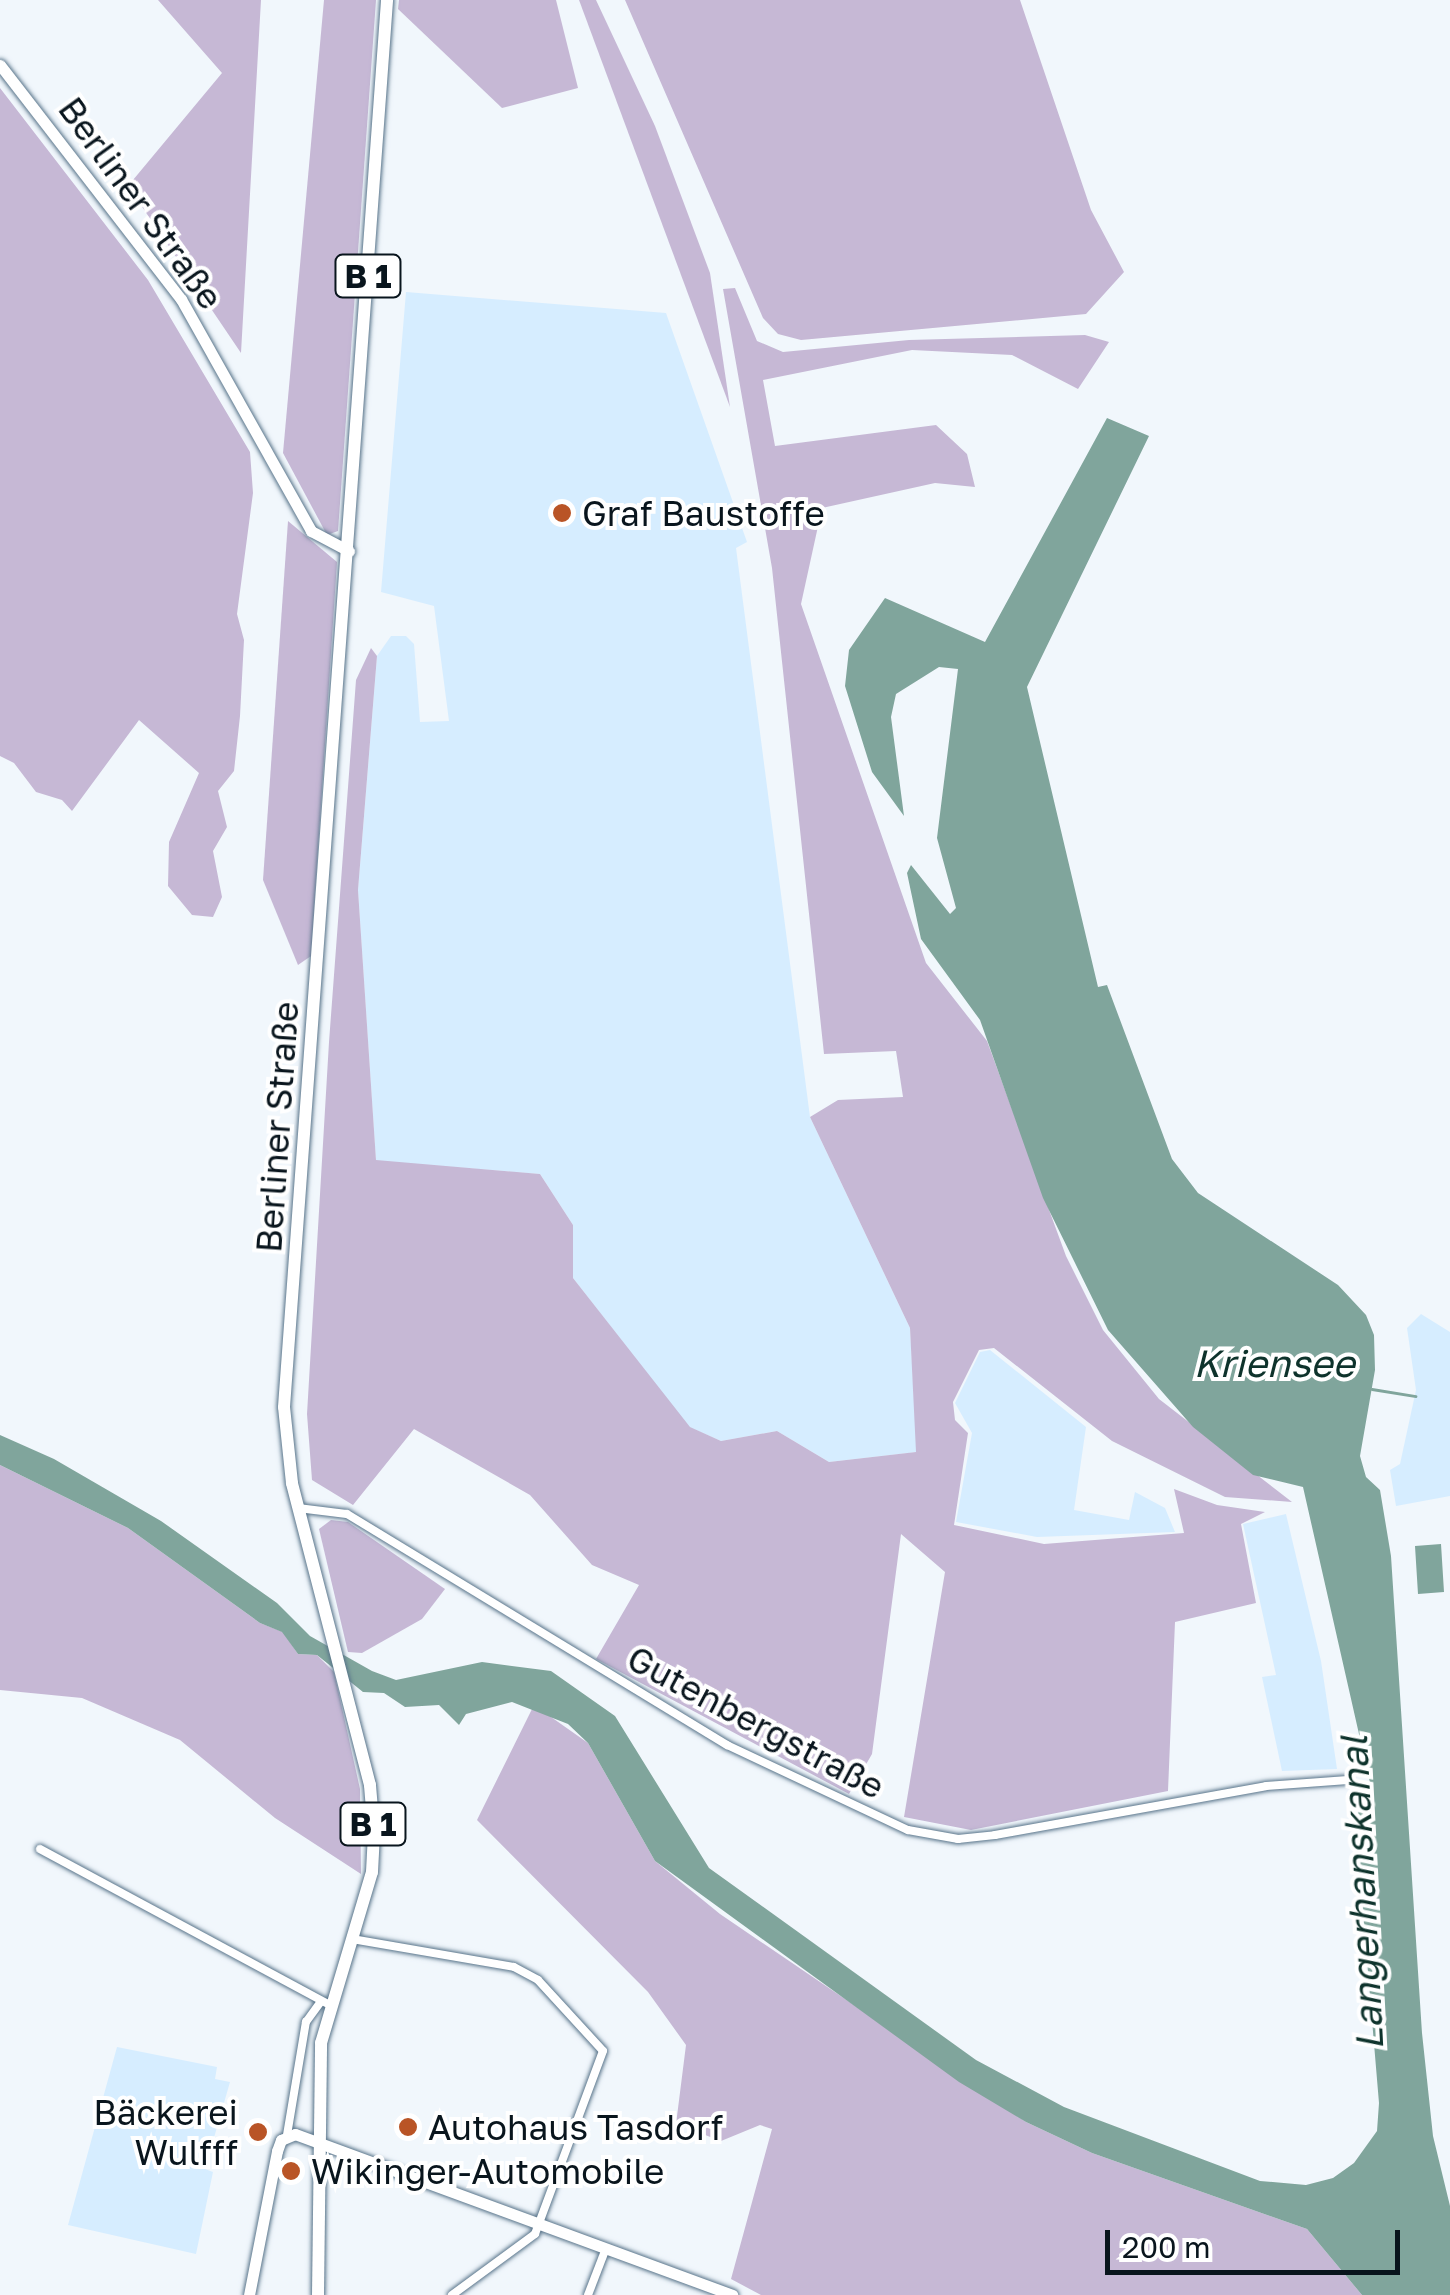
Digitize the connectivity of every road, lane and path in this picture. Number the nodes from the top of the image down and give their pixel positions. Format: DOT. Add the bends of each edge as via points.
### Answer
graph roads {
  1 [pos="388,0"];
  2 [pos="0,64"];
  3 [pos="349,551"];
  4 [pos="298,1508"];
  5 [pos="1348,1780"];
  6 [pos="40,1849"];
  7 [pos="352,1939"];
  8 [pos="326,2005"];
  9 [pos="287,2135"];
  10 [pos="318,2138"];
  11 [pos="540,2222"];
  12 [pos="606,2247"];
  13 [pos="249,2295"];
  14 [pos="318,2295"];
  15 [pos="452,2295"];
  16 [pos="588,2295"];
  17 [pos="732,2295"];
  1 -- 3 [label="main road, B 1"];
  2 -- 3 [label="main road, Berliner Straße" via="166,277 311,531"];
  3 -- 4 [label="main road, Berliner Straße / B 1" via="285,1392"];
  4 -- 5 [label="street, Gutenbergstraße" via="347,1514 727,1745 908,1830 946,1838 995,1836 1266,1786"];
  4 -- 7 [label="main road, Berliner Straße / B 1" via="350,1708 374,1833 372,1872"];
  6 -- 8 [label="street"];
  7 -- 8 [label="main road, Berliner Straße / B 1"];
  7 -- 11 [label="street" via="514,1967 538,1980 604,2051"];
  8 -- 9 [label="street" via="306,2022"];
  8 -- 10 [label="main road, Berliner Straße / B 1"];
  9 -- 10 [label="main road"];
  9 -- 13 [label="main road" via="277,2151"];
  10 -- 11 [label="main road"];
  10 -- 14 [label="main road, Berliner Straße / B 1"];
  11 -- 12 [label="main road"];
  11 -- 15 [label="street" via="528,2244"];
  12 -- 16 [label="street"];
  12 -- 17 [label="main road"];
}
